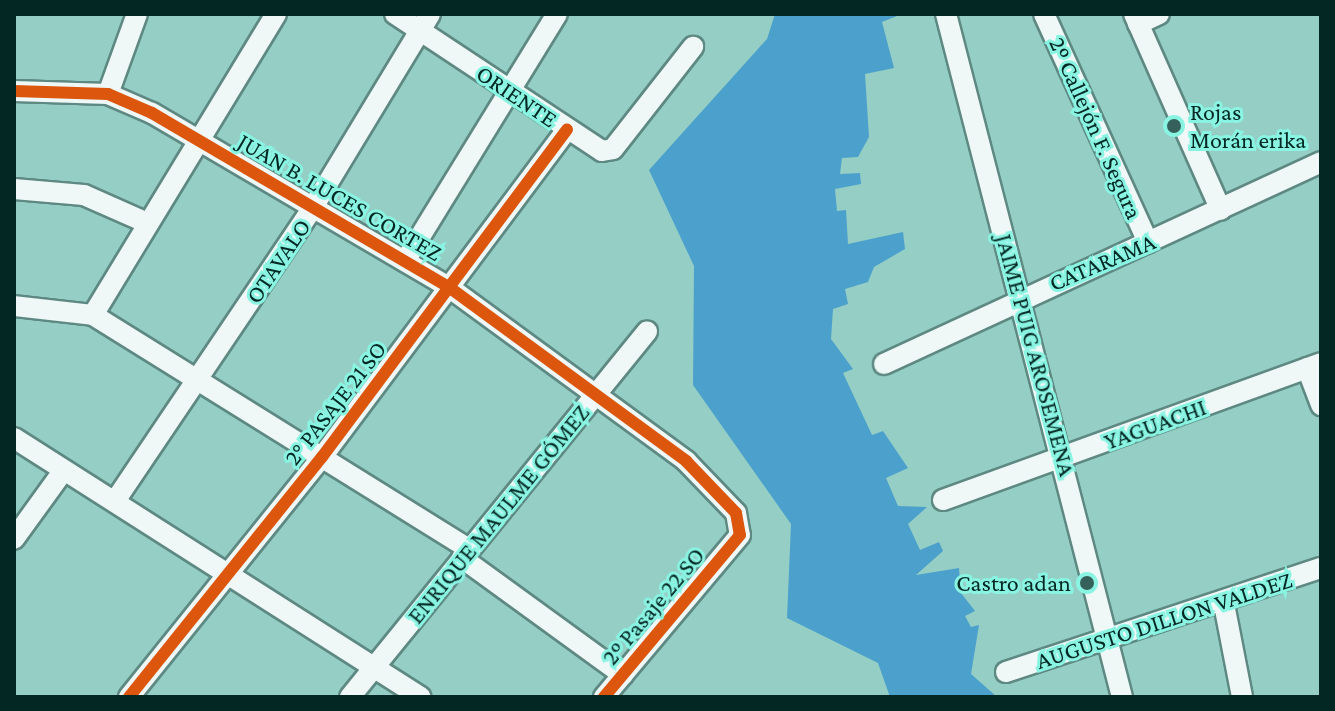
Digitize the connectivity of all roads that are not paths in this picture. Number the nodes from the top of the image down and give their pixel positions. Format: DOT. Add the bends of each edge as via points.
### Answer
graph roads {
  1 [pos="137,14"];
  2 [pos="276,14"];
  3 [pos="395,14"];
  4 [pos="557,14"];
  5 [pos="946,14"];
  6 [pos="1044,14"];
  7 [pos="1159,14"];
  8 [pos="1136,19"];
  9 [pos="425,22"];
  10 [pos="693,47"];
  11 [pos="14,91"];
  12 [pos="511,91"];
  13 [pos="108,94"];
  14 [pos="567,130"];
  15 [pos="197,138"];
  16 [pos="1321,162"];
  17 [pos="14,189"];
  18 [pos="312,209"];
  19 [pos="1221,210"];
  20 [pos="143,221"];
  21 [pos="1148,242"];
  22 [pos="405,261"];
  23 [pos="450,288"];
  24 [pos="1021,297"];
  25 [pos="14,306"];
  26 [pos="93,315"];
  27 [pos="647,332"];
  28 [pos="884,364"];
  29 [pos="1314,365"];
  30 [pos="199,379"];
  31 [pos="598,391"];
  32 [pos="1321,405"];
  33 [pos="14,438"];
  34 [pos="322,457"];
  35 [pos="1064,457"];
  36 [pos="64,470"];
  37 [pos="943,500"];
  38 [pos="115,501"];
  39 [pos="14,539"];
  40 [pos="735,543"];
  41 [pos="466,554"];
  42 [pos="1321,568"];
  43 [pos="228,572"];
  44 [pos="1224,604"];
  45 [pos="1106,637"];
  46 [pos="376,665"];
  47 [pos="1006,672"];
  48 [pos="623,675"];
  49 [pos="129,697"];
  50 [pos="350,697"];
  51 [pos="421,697"];
  52 [pos="604,697"];
  53 [pos="1122,697"];
  54 [pos="1242,697"];
  1 -- 13 [label="street"];
  2 -- 15 [label="street"];
  3 -- 9 [label="street, ORIENTE"];
  4 -- 12 [label="street"];
  5 -- 24 [label="street, JAIME PUIG AROSEMENA"];
  6 -- 21 [label="street, 2º Callejón F. Segura"];
  7 -- 8 [label="street"];
  8 -- 19 [label="street"];
  9 -- 12 [label="street, ORIENTE"];
  9 -- 18 [label="street, OTAVALO"];
  10 -- 14 [label="street, ORIENTE" via="613,149 602,151"];
  11 -- 13 [label="street, JUAN B. LUCES CORTEZ"];
  12 -- 14 [label="street, ORIENTE"];
  12 -- 22 [label="street"];
  13 -- 15 [label="street, JUAN B. LUCES CORTEZ"];
  14 -- 23 [label="street, 2° PASAJE 21 SO"];
  15 -- 18 [label="street, JUAN B. LUCES CORTEZ"];
  15 -- 20 [label="street"];
  16 -- 19 [label="street, CATARAMA"];
  17 -- 20 [label="street" via="84,195"];
  18 -- 22 [label="street, JUAN B. LUCES CORTEZ"];
  18 -- 30 [label="street, OTAVALO"];
  19 -- 21 [label="street, CATARAMA"];
  20 -- 26 [label="street"];
  21 -- 24 [label="street, CATARAMA"];
  22 -- 23 [label="street, JUAN B. LUCES CORTEZ"];
  23 -- 31 [label="street, JUAN B. LUCES CORTEZ"];
  23 -- 34 [label="street, 2° PASAJE 21 SO"];
  24 -- 28 [label="street, CATARAMA"];
  24 -- 35 [label="street, JAIME PUIG AROSEMENA"];
  25 -- 26 [label="street"];
  26 -- 30 [label="street"];
  27 -- 31 [label="street, ENRIQUE MAULME GÓMEZ"];
  29 -- 32 [label="street"];
  29 -- 35 [label="street, YAGUACHI"];
  30 -- 34 [label="street"];
  30 -- 38 [label="street, OTAVALO"];
  31 -- 40 [label="street, JUAN B. LUCES CORTEZ" via="686,461 736,513 741,526"];
  31 -- 41 [label="street, ENRIQUE MAULME GÓMEZ"];
  33 -- 36 [label="street"];
  34 -- 41 [label="street"];
  34 -- 43 [label="street, 2° PASAJE 21 SO"];
  35 -- 37 [label="street, YAGUACHI"];
  35 -- 45 [label="street, JAIME PUIG AROSEMENA"];
  36 -- 38 [label="street"];
  36 -- 39 [label="street"];
  38 -- 43 [label="street"];
  40 -- 48 [label="street, 2º Pasaje 22 SO"];
  41 -- 46 [label="street, ENRIQUE MAULME GÓMEZ"];
  41 -- 48 [label="street"];
  42 -- 44 [label="street, AUGUSTO DILLON VALDEZ"];
  43 -- 46 [label="street"];
  43 -- 49 [label="street, 2° PASAJE 21 SO"];
  44 -- 45 [label="street, AUGUSTO DILLON VALDEZ"];
  44 -- 54 [label="street"];
  45 -- 47 [label="street, AUGUSTO DILLON VALDEZ"];
  45 -- 53 [label="street, JAIME PUIG AROSEMENA"];
  46 -- 50 [label="street, ENRIQUE MAULME GÓMEZ"];
  46 -- 51 [label="street"];
  48 -- 52 [label="street, 2º Pasaje 22 SO"];
}
